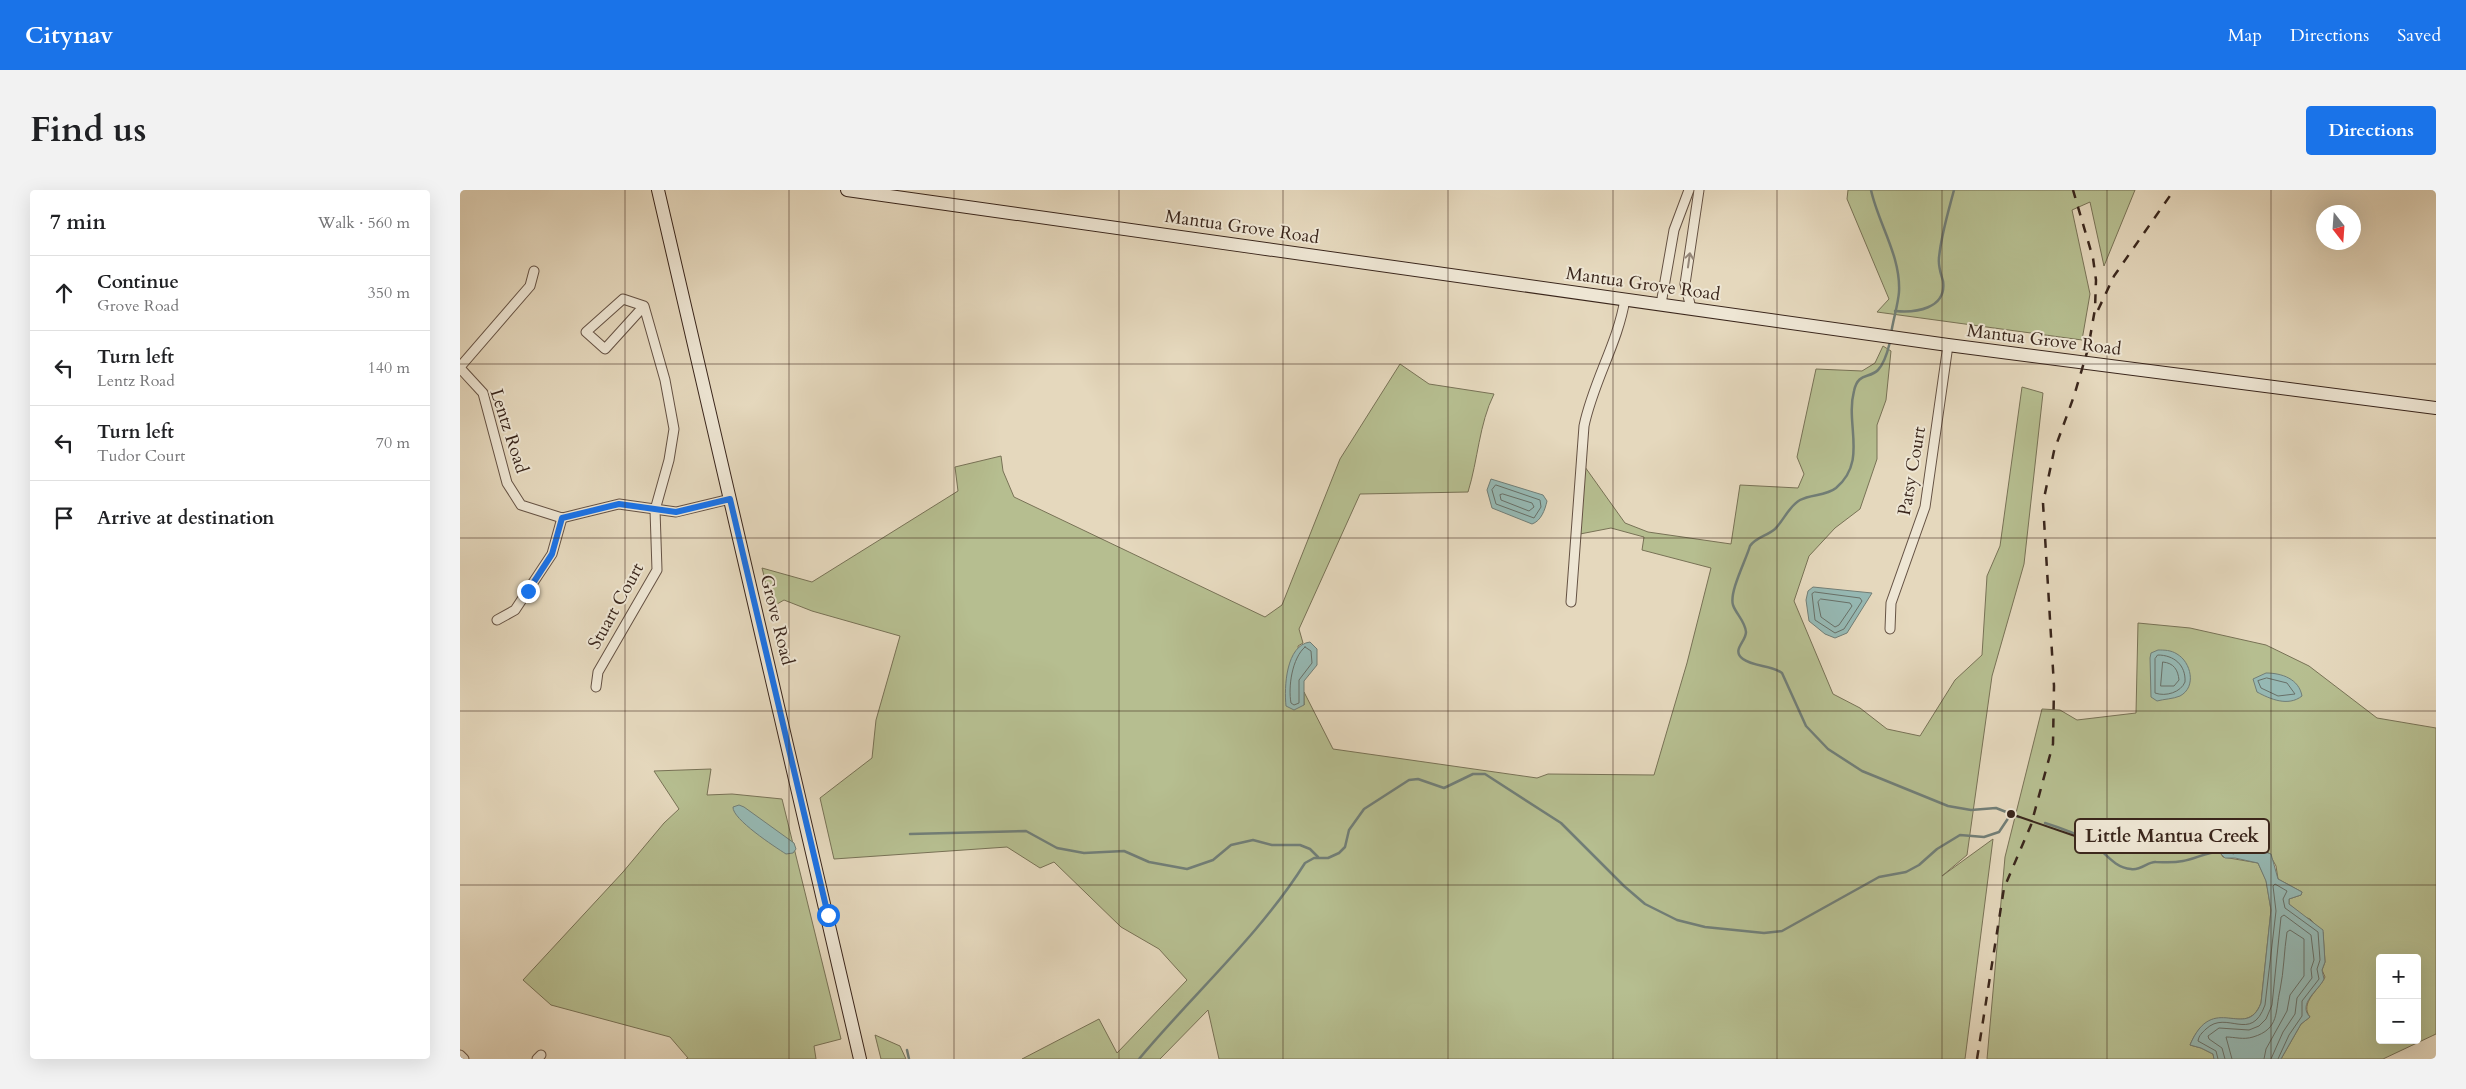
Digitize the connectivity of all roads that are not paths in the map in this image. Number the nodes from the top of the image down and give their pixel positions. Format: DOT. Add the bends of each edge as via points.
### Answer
graph roads {
  1 [pos="658,190"];
  2 [pos="846,190"];
  3 [pos="1689,190"];
  4 [pos="1699,190"];
  5 [pos="534,271"];
  6 [pos="1625,299"];
  7 [pos="1662,304"];
  8 [pos="644,306"];
  9 [pos="1691,308"];
  10 [pos="1948,345"];
  11 [pos="460,367"];
  12 [pos="2436,408"];
  13 [pos="730,499"];
  14 [pos="655,510"];
  15 [pos="562,518"];
  16 [pos="1571,602"];
  17 [pos="497,620"];
  18 [pos="1890,629"];
  19 [pos="596,687"];
  20 [pos="460,1055"];
  21 [pos="464,1059"];
  22 [pos="860,1059"];
  1 -- 13 [label="main road, Grove Road"];
  2 -- 6 [label="main road, Mantua Grove Road"];
  3 -- 7 [label="street" via="1674,230"];
  9 -- 4 [label="street, one-way" via="1685,284"];
  5 -- 11 [label="street" via="530,286"];
  6 -- 7 [label="main road, Mantua Grove Road"];
  6 -- 16 [label="street" via="1622,317 1588,406 1584,426"];
  7 -- 9 [label="main road, Mantua Grove Road"];
  8 -- 8 [label="street" via="623,299 586,332 605,349"];
  8 -- 14 [label="street, Stuart Court" via="665,380 674,429"];
  9 -- 10 [label="main road, Mantua Grove Road"];
  10 -- 12 [label="main road, Mantua Grove Road"];
  10 -- 18 [label="street, Patsy Court" via="1925,507 1892,604"];
  11 -- 15 [label="street, Lentz Road" via="483,393 508,483 522,505"];
  13 -- 14 [label="street" via="676,512"];
  13 -- 22 [label="main road, Grove Road"];
  14 -- 15 [label="street" via="619,504"];
  14 -- 19 [label="street, Stuart Court" via="657,570 598,672"];
  15 -- 17 [label="street" via="552,554 515,610"];
  20 -- 21 [label="street"];
}
